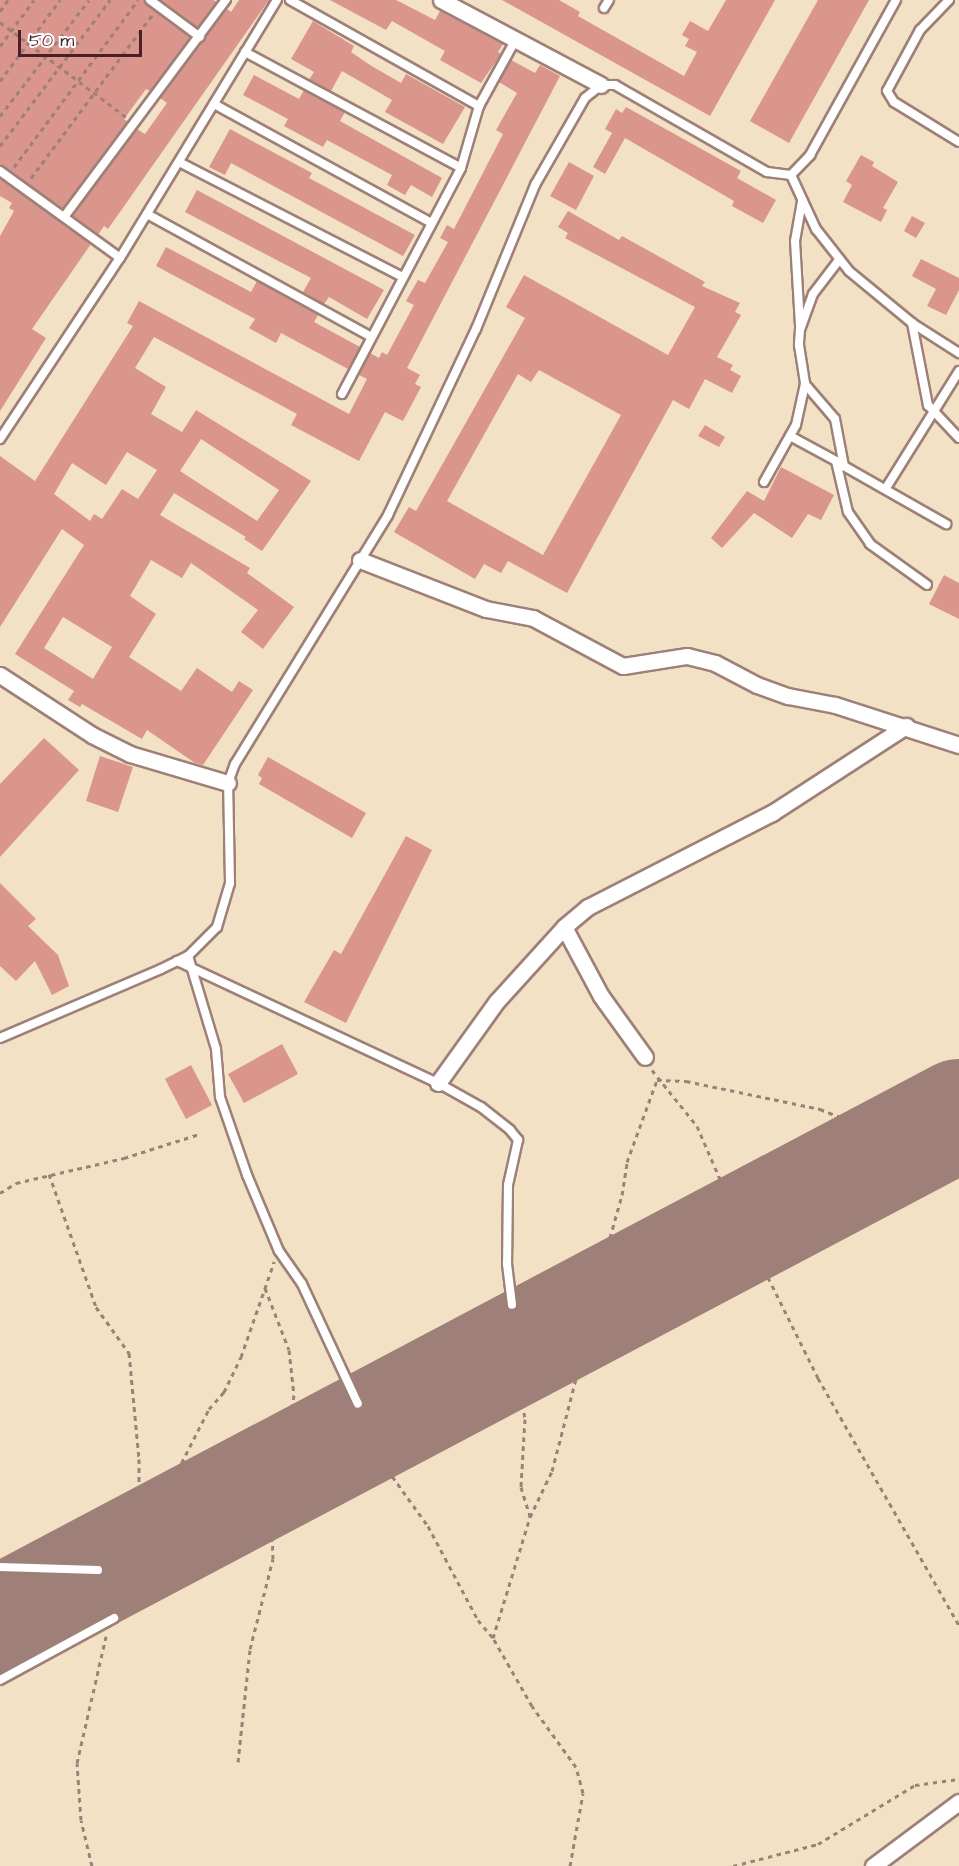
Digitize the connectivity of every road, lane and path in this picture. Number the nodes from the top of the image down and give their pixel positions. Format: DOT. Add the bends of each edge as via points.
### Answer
graph roads {
  1 [pos="8,0"];
  2 [pos="34,0"];
  3 [pos="60,0"];
  4 [pos="89,0"];
  5 [pos="110,0"];
  6 [pos="138,0"];
  7 [pos="150,0"];
  8 [pos="226,0"];
  9 [pos="277,0"];
  10 [pos="290,0"];
  11 [pos="441,0"];
  12 [pos="609,0"];
  13 [pos="896,0"];
  14 [pos="949,0"];
  15 [pos="159,6"];
  16 [pos="604,8"];
  17 [pos="0,11"];
  18 [pos="0,22"];
  19 [pos="11,31"];
  20 [pos="200,37"];
  21 [pos="516,39"];
  22 [pos="27,43"];
  23 [pos="0,46"];
  24 [pos="245,52"];
  25 [pos="45,57"];
  26 [pos="59,68"];
  27 [pos="0,81"];
  28 [pos="78,81"];
  29 [pos="601,85"];
  30 [pos="94,94"];
  31 [pos="214,105"];
  32 [pos="479,106"];
  33 [pos="0,116"];
  34 [pos="134,124"];
  35 [pos="959,142"];
  36 [pos="0,146"];
  37 [pos="179,162"];
  38 [pos="461,168"];
  39 [pos="0,171"];
  40 [pos="791,175"];
  41 [pos="8,176"];
  42 [pos="24,188"];
  43 [pos="802,202"];
  44 [pos="147,214"];
  45 [pos="64,217"];
  46 [pos="431,223"];
  47 [pos="120,258"];
  48 [pos="839,260"];
  49 [pos="403,277"];
  50 [pos="912,323"];
  51 [pos="800,329"];
  52 [pos="372,337"];
  53 [pos="959,353"];
  54 [pos="959,370"];
  55 [pos="805,384"];
  56 [pos="342,394"];
  57 [pos="933,414"];
  58 [pos="790,436"];
  59 [pos="959,438"];
  60 [pos="0,439"];
  61 [pos="836,461"];
  62 [pos="844,466"];
  63 [pos="764,482"];
  64 [pos="886,488"];
  65 [pos="946,524"];
  66 [pos="360,560"];
  67 [pos="927,585"];
  68 [pos="0,675"];
  69 [pos="906,726"];
  70 [pos="959,745"];
  71 [pos="228,783"];
  72 [pos="564,927"];
  73 [pos="188,956"];
  74 [pos="177,961"];
  75 [pos="193,969"];
  76 [pos="0,1038"];
  77 [pos="645,1057"];
  78 [pos="657,1080"];
  79 [pos="438,1083"];
  80 [pos="877,1132"];
  81 [pos="199,1134"];
  82 [pos="49,1174"];
  83 [pos="0,1193"];
  84 [pos="727,1195"];
  85 [pos="279,1251"];
  86 [pos="756,1253"];
  87 [pos="605,1255"];
  88 [pos="266,1288"];
  89 [pos="512,1305"];
  90 [pos="589,1329"];
  91 [pos="516,1359"];
  92 [pos="358,1404"];
  93 [pos="287,1440"];
  94 [pos="387,1469"];
  95 [pos="139,1507"];
  96 [pos="157,1511"];
  97 [pos="530,1517"];
  98 [pos="272,1524"];
  99 [pos="137,1564"];
  100 [pos="0,1567"];
  101 [pos="99,1570"];
  102 [pos="114,1618"];
  103 [pos="959,1625"];
  104 [pos="493,1638"];
  105 [pos="0,1680"];
  106 [pos="238,1762"];
  107 [pos="959,1779"];
  108 [pos="959,1802"];
  109 [pos="93,1866"];
  110 [pos="570,1866"];
  111 [pos="733,1866"];
  112 [pos="873,1866"];
  1 -- 17 [label="path"];
  2 -- 19 [label="path"];
  3 -- 22 [label="path"];
  4 -- 25 [label="path"];
  5 -- 26 [label="path"];
  6 -- 28 [label="path"];
  7 -- 15 [label="lane"];
  8 -- 20 [label="lane"];
  9 -- 24 [label="lane"];
  10 -- 32 [label="lane"];
  11 -- 21 [label="street"];
  12 -- 16 [label="lane"];
  13 -- 40 [label="lane" via="810,155"];
  14 -- 35 [label="lane" via="920,30 887,91 894,102"];
  15 -- 20 [label="lane"];
  15 -- 30 [label="path"];
  18 -- 19 [label="path"];
  19 -- 22 [label="path"];
  19 -- 23 [label="path"];
  20 -- 34 [label="lane"];
  21 -- 29 [label="street"];
  21 -- 32 [label="lane"];
  22 -- 25 [label="path"];
  22 -- 27 [label="path"];
  24 -- 31 [label="lane"];
  24 -- 38 [label="lane"];
  25 -- 26 [label="path"];
  25 -- 33 [label="path"];
  26 -- 28 [label="path"];
  26 -- 36 [label="path"];
  28 -- 30 [label="path"];
  28 -- 41 [label="path"];
  29 -- 40 [label="lane" via="630,93 767,172"];
  29 -- 66 [label="lane" via="585,98 535,184 447,394 388,515"];
  30 -- 34 [label="path"];
  30 -- 42 [label="path"];
  31 -- 37 [label="lane"];
  31 -- 46 [label="lane"];
  32 -- 38 [label="lane"];
  34 -- 45 [label="lane"];
  37 -- 44 [label="lane"];
  37 -- 49 [label="lane"];
  38 -- 46 [label="lane"];
  39 -- 41 [label="lane"];
  40 -- 43 [label="lane"];
  41 -- 42 [label="lane"];
  42 -- 45 [label="lane"];
  43 -- 48 [label="lane"];
  43 -- 51 [label="lane" via="795,241"];
  44 -- 47 [label="lane"];
  44 -- 52 [label="lane"];
  45 -- 47 [label="lane"];
  46 -- 49 [label="lane"];
  47 -- 60 [label="lane"];
  48 -- 50 [label="lane"];
  48 -- 51 [label="lane" via="813,294"];
  49 -- 52 [label="lane"];
  50 -- 53 [label="lane"];
  50 -- 57 [label="lane" via="925,396"];
  51 -- 55 [label="lane"];
  52 -- 56 [label="lane"];
  54 -- 57 [label="lane"];
  55 -- 58 [label="lane"];
  55 -- 62 [label="lane" via="835,419"];
  57 -- 59 [label="lane"];
  57 -- 64 [label="lane"];
  58 -- 61 [label="lane"];
  58 -- 63 [label="lane"];
  61 -- 62 [label="lane"];
  61 -- 67 [label="lane" via="848,512 870,544"];
  62 -- 64 [label="lane"];
  64 -- 65 [label="lane"];
  66 -- 69 [label="street" via="486,609 533,618 623,666 687,656 715,663 788,696"];
  66 -- 71 [label="lane" via="235,764"];
  68 -- 71 [label="street" via="92,735 130,754"];
  69 -- 70 [label="street"];
  69 -- 72 [label="street" via="772,813 588,907"];
  71 -- 73 [label="lane" via="231,840 225,907 217,927"];
  72 -- 77 [label="street" via="601,996"];
  72 -- 79 [label="street" via="497,1002"];
  73 -- 74 [label="lane"];
  73 -- 75 [label="lane"];
  74 -- 75 [label="lane"];
  74 -- 76 [label="lane"];
  75 -- 79 [label="lane"];
  75 -- 85 [label="lane" via="216,1049 220,1097"];
  77 -- 78 [label="path"];
  78 -- 80 [label="path" via="686,1081 820,1109"];
  78 -- 84 [label="path" via="698,1126"];
  78 -- 87 [label="path" via="627,1162"];
  79 -- 89 [label="lane" via="481,1107 518,1140 508,1185 507,1264"];
  81 -- 82 [label="path" via="124,1158"];
  82 -- 83 [label="path"];
  82 -- 95 [label="path" via="96,1307 129,1353 139,1451"];
  85 -- 88 [label="path"];
  85 -- 92 [label="lane" via="302,1284"];
  86 -- 103 [label="path" via="818,1378"];
  88 -- 93 [label="path" via="289,1350 294,1395"];
  88 -- 96 [label="path" via="232,1376 209,1409"];
  90 -- 97 [label="path" via="552,1471"];
  91 -- 97 [label="path" via="525,1419 521,1487"];
  94 -- 104 [label="path" via="428,1526 478,1620"];
  97 -- 104 [label="path"];
  98 -- 106 [label="path" via="273,1559 250,1649"];
  99 -- 102 [label="path"];
  100 -- 101 [label="lane"];
  102 -- 105 [label="lane"];
  102 -- 109 [label="path" via="102,1646 77,1763 81,1820"];
  104 -- 110 [label="path" via="532,1706 576,1767 583,1793"];
  107 -- 111 [label="path" via="915,1785 818,1844"];
  108 -- 112 [label="street"];
}
